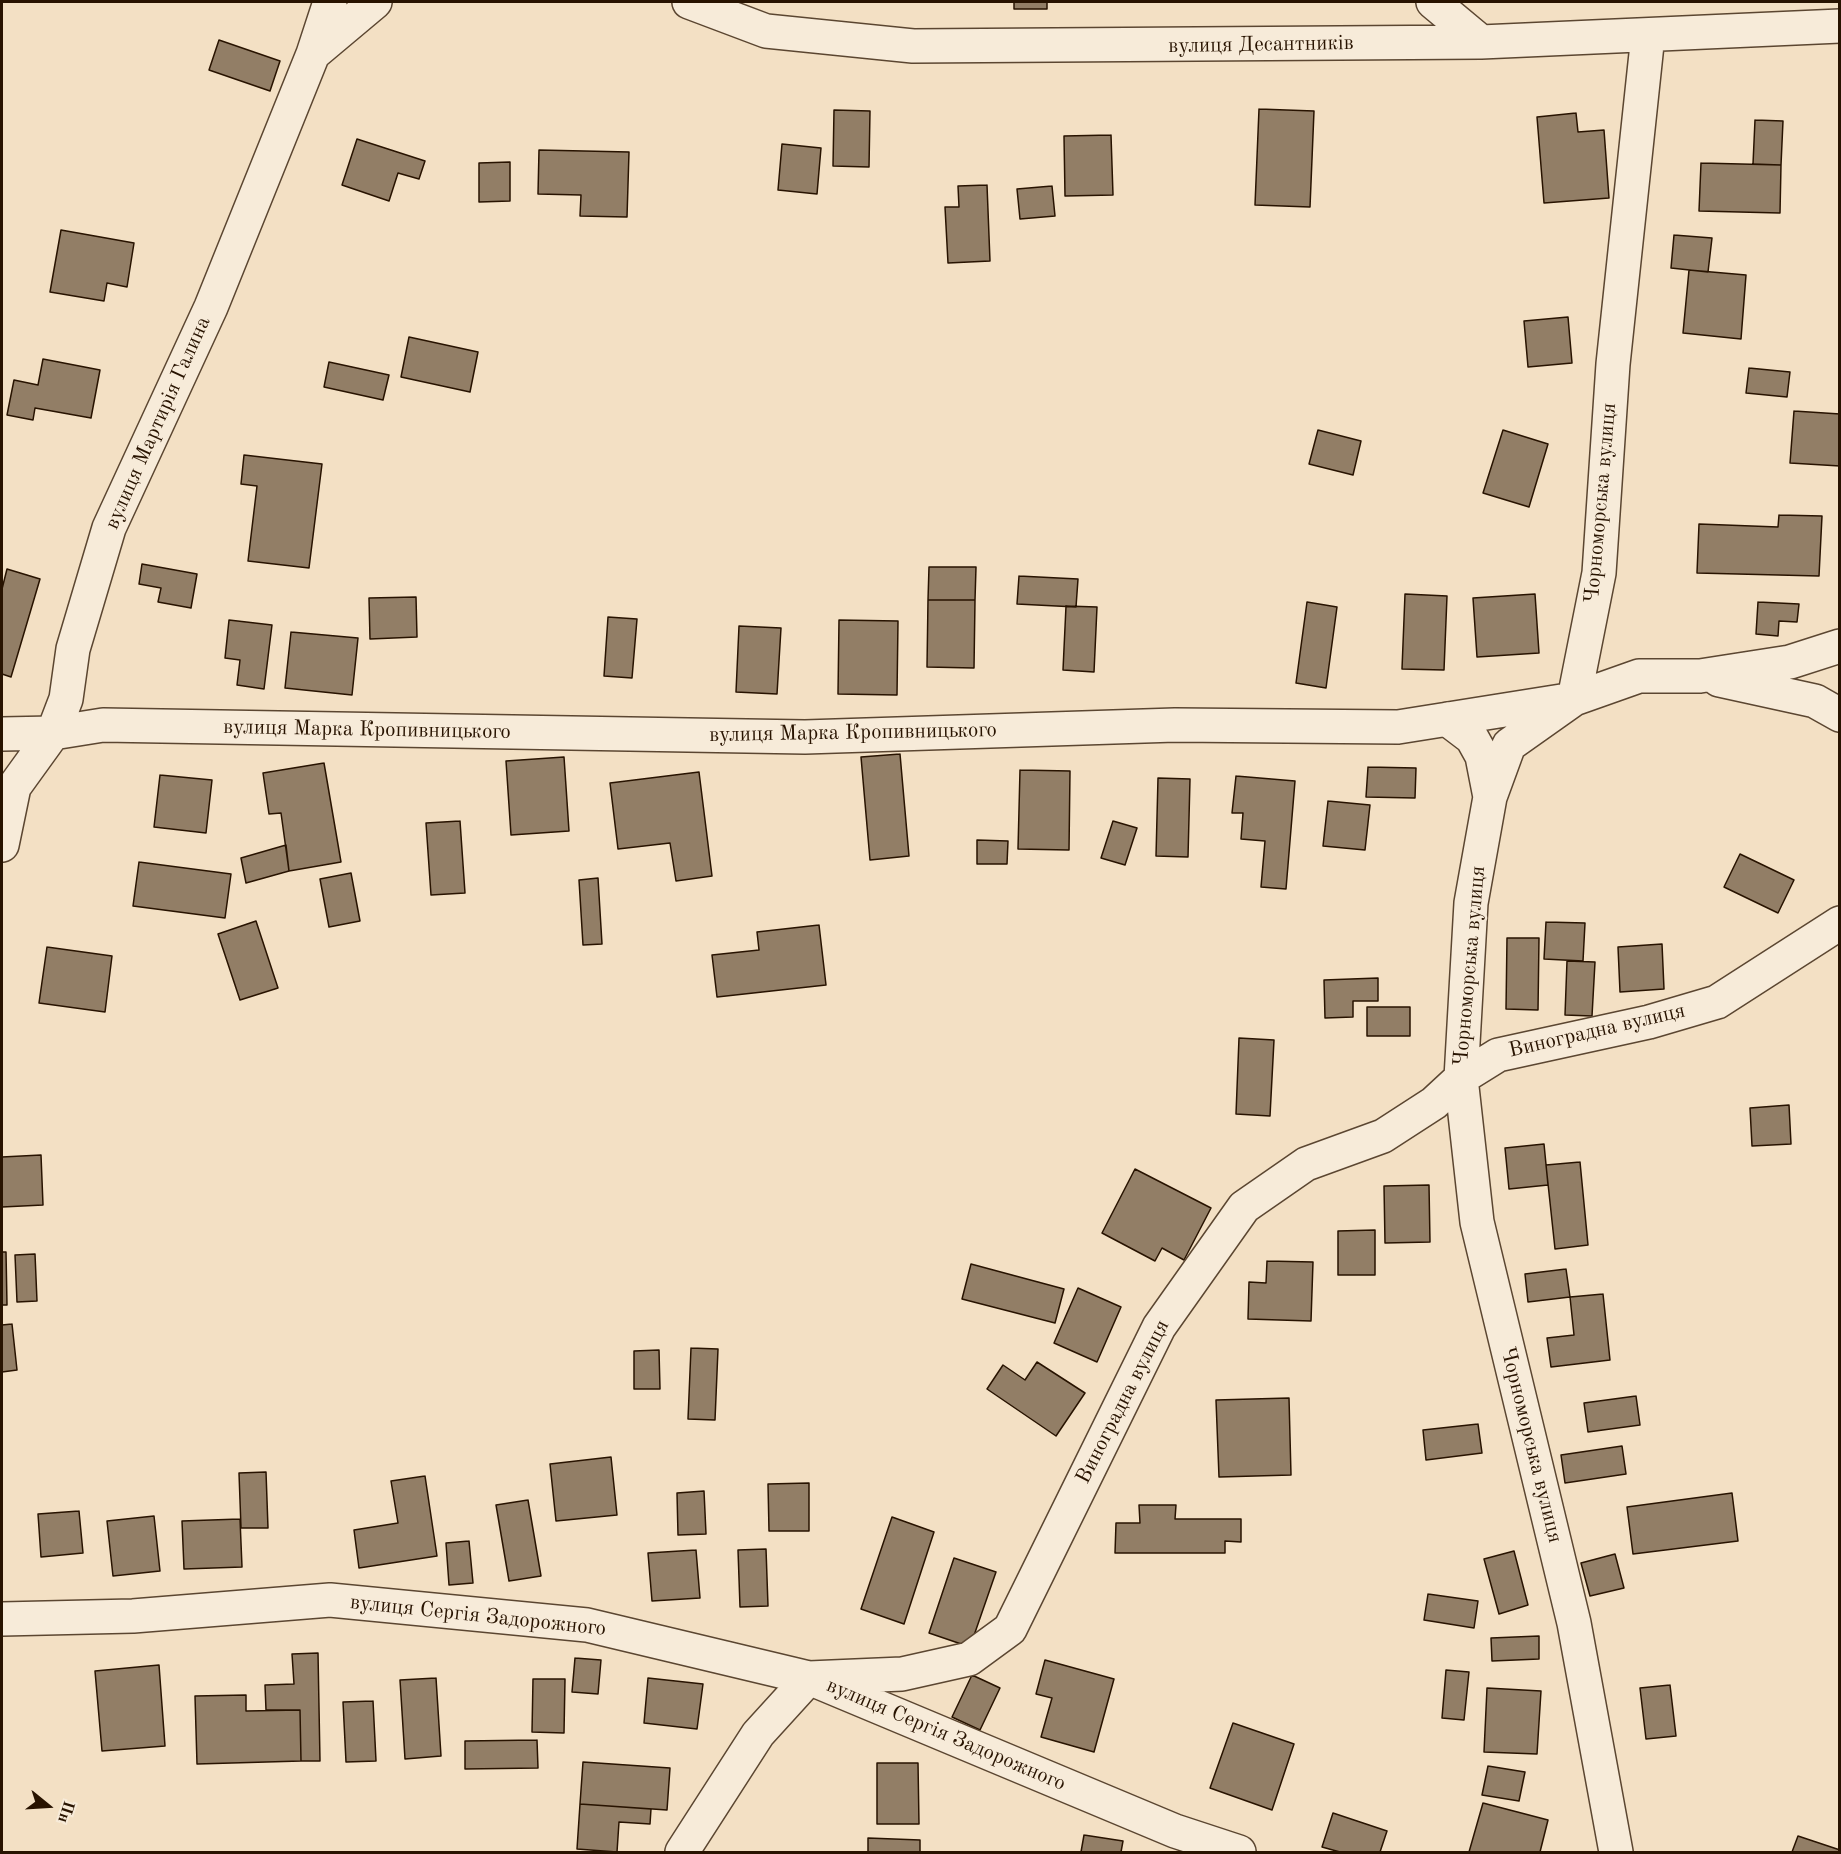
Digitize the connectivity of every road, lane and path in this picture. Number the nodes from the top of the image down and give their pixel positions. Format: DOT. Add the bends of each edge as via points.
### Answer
graph roads {
  1 [pos="330,2"];
  2 [pos="375,2"];
  3 [pos="689,2"];
  4 [pos="1433,2"];
  5 [pos="1839,26"];
  6 [pos="1648,35"];
  7 [pos="1481,42"];
  8 [pos="313,54"];
  9 [pos="1839,646"];
  10 [pos="1700,676"];
  11 [pos="1574,699"];
  12 [pos="1839,715"];
  13 [pos="1447,719"];
  14 [pos="53,733"];
  15 [pos="2,734"];
  16 [pos="1490,797"];
  17 [pos="2,845"];
  18 [pos="1839,923"];
  19 [pos="1461,1078"];
  20 [pos="2,1619"];
  21 [pos="809,1678"];
  22 [pos="682,1852"];
  23 [pos="1239,1852"];
  24 [pos="1616,1852"];
  1 -- 8 [label="street, вулиця Мартирія Галина"];
  2 -- 8 [label="street"];
  3 -- 7 [label="street, вулиця Десантників" via="766,31 913,46"];
  4 -- 7 [label="street"];
  5 -- 6 [label="street, вулиця Десантників"];
  6 -- 7 [label="street, вулиця Десантників"];
  6 -- 11 [label="street, Чорноморська вулиця" via="1613,364 1599,573"];
  8 -- 14 [label="street, вулиця Мартирія Галина" via="211,307 109,528 73,649 66,699"];
  9 -- 10 [label="street" via="1790,662"];
  10 -- 11 [label="street, вулиця Марка Кропивницького" via="1640,676"];
  10 -- 12 [label="street" via="1815,701"];
  11 -- 13 [label="street, вулиця Марка Кропивницького"];
  11 -- 16 [label="street, Чорноморська вулиця" via="1509,745"];
  13 -- 14 [label="street, вулиця Марка Кропивницького" via="1398,727 1175,725 805,737 103,725"];
  13 -- 16 [label="street" via="1472,738 1482,756"];
  14 -- 15 [label="street, вулиця Марка Кропивницького"];
  14 -- 17 [label="street, вулиця Мартирія Галина" via="14,787"];
  16 -- 19 [label="street, Чорноморська вулиця" via="1471,903"];
  18 -- 19 [label="street, Виноградна вулиця" via="1717,1002 1649,1022 1498,1054"];
  19 -- 21 [label="street, Виноградна вулиця" via="1434,1103 1383,1136 1306,1164 1244,1207 1159,1327 1010,1629 969,1659 902,1674"];
  19 -- 24 [label="street, Чорноморська вулиця" via="1477,1222 1574,1623"];
  20 -- 21 [label="street, вулиця Сергія Задорожного" via="133,1616 330,1600 587,1625"];
  21 -- 22 [label="street" via="758,1734"];
  21 -- 23 [label="street, вулиця Сергія Задорожного" via="1175,1832"];
}
